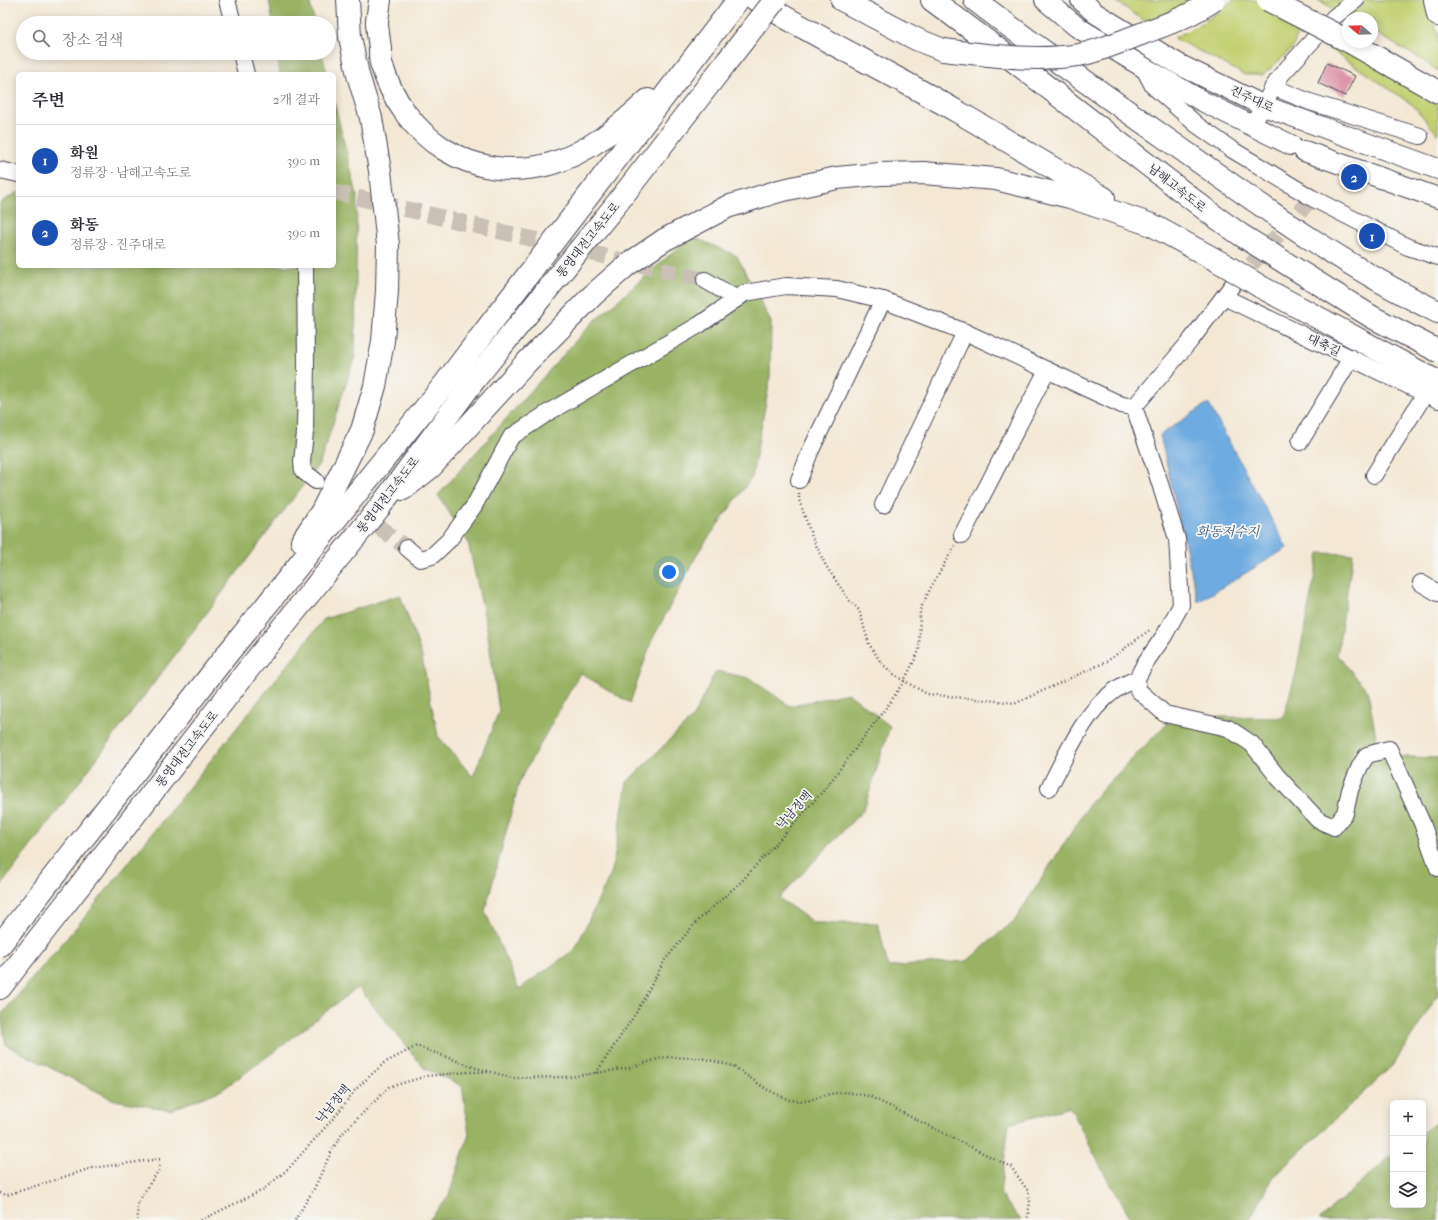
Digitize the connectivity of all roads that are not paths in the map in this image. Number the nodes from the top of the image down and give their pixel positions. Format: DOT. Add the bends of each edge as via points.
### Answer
graph roads {
  1 [pos="227,0"];
  2 [pos="340,0"];
  3 [pos="348,0"];
  4 [pos="380,0"];
  5 [pos="738,0"];
  6 [pos="756,0"];
  7 [pos="775,0"];
  8 [pos="842,0"];
  9 [pos="932,0"];
  10 [pos="975,0"];
  11 [pos="1045,0"];
  12 [pos="1081,0"];
  13 [pos="1214,0"];
  14 [pos="1268,0"];
  15 [pos="1356,0"];
  16 [pos="1435,0"];
  17 [pos="1438,15"];
  18 [pos="231,16"];
  19 [pos="350,37"];
  20 [pos="1342,38"];
  21 [pos="702,46"];
  22 [pos="1360,48"];
  23 [pos="243,60"];
  24 [pos="1143,67"];
  25 [pos="246,72"];
  26 [pos="1273,87"];
  27 [pos="1438,92"];
  28 [pos="1264,106"];
  29 [pos="1252,125"];
  30 [pos="1420,136"];
  31 [pos="1438,169"];
  32 [pos="0,170"];
  33 [pos="16,174"];
  34 [pos="1438,198"];
  35 [pos="1152,225"];
  36 [pos="1438,257"];
  37 [pos="306,268"];
  38 [pos="1229,274"];
  39 [pos="705,280"];
  40 [pos="1224,297"];
  41 [pos="737,299"];
  42 [pos="883,300"];
  43 [pos="1438,312"];
  44 [pos="964,332"];
  45 [pos="1438,351"];
  46 [pos="1351,358"];
  47 [pos="1047,370"];
  48 [pos="1434,392"];
  49 [pos="1134,407"];
  50 [pos="1300,442"];
  51 [pos="1374,475"];
  52 [pos="316,480"];
  53 [pos="799,480"];
  54 [pos="883,505"];
  55 [pos="379,508"];
  56 [pos="962,535"];
  57 [pos="407,548"];
  58 [pos="1421,583"];
  59 [pos="1438,593"];
  60 [pos="224,658"];
  61 [pos="1137,679"];
  62 [pos="1049,788"];
  63 [pos="1438,868"];
  64 [pos="0,945"];
  65 [pos="0,988"];
  1 -- 18 [label="street"];
  2 -- 19 [label="highway"];
  3 -- 19 [label="highway"];
  4 -- 21 [label="highway" via="377,22 381,62 405,113 434,143 470,163 490,168 525,168 548,164 568,158 602,139 655,94"];
  5 -- 21 [label="highway, 통영대전고속도로"];
  6 -- 35 [label="highway"];
  7 -- 55 [label="highway, 통영대전고속도로, bridge" via="618,202 476,378"];
  8 -- 13 [label="highway, bridge" via="916,39 943,50 1035,59 1080,55 1155,29 1203,8"];
  9 -- 45 [label="highway, 남해고속도로" via="1241,235 1372,317"];
  10 -- 43 [label="highway" via="1019,35 1325,249"];
  11 -- 24 [label="main road, 진주대로" via="1077,27"];
  12 -- 28 [label="main road, 진주대로" via="1096,13 1180,65"];
  14 -- 20 [label="highway, bridge"];
  15 -- 26 [label="street" via="1334,17"];
  16 -- 17 [label="highway"];
  19 -- 60 [label="highway" via="372,126 388,245 384,341 376,386 362,430 322,511"];
  21 -- 60 [label="highway, 통영대전고속도로" via="443,386"];
  22 -- 27 [label="highway"];
  23 -- 25 [label="street"];
  24 -- 29 [label="main road, 진주대로" via="1202,101"];
  24 -- 36 [label="street" via="1153,86 1197,125 1231,149 1312,198 1408,247"];
  26 -- 28 [label="street"];
  26 -- 30 [label="street" via="1310,102"];
  28 -- 29 [label="street"];
  28 -- 31 [label="main road, 진주대로"];
  29 -- 34 [label="main road, 진주대로" via="1297,148"];
  32 -- 33 [label="street"];
  35 -- 38 [label="highway"];
  35 -- 55 [label="highway" via="1070,197 996,179 923,173 838,178 779,191 727,207 664,240 627,265 593,295 526,363 431,467"];
  37 -- 52 [label="street" via="305,432 302,462 303,472"];
  38 -- 40 [label="street"];
  38 -- 48 [label="highway, bridge" via="1262,287"];
  39 -- 41 [label="street"];
  40 -- 46 [label="street, 대축길"];
  40 -- 49 [label="street"];
  41 -- 42 [label="street" via="746,293 786,286 837,289"];
  41 -- 57 [label="street" via="510,437 474,506 448,540 432,556 420,560"];
  42 -- 44 [label="street"];
  42 -- 53 [label="street"];
  44 -- 47 [label="street"];
  44 -- 54 [label="street"];
  46 -- 48 [label="street, 대축길"];
  46 -- 50 [label="street"];
  47 -- 49 [label="street" via="1122,405"];
  47 -- 56 [label="street"];
  48 -- 51 [label="street"];
  49 -- 61 [label="street" via="1177,539 1181,605"];
  55 -- 65 [label="highway, 통영대전고속도로" via="250,668"];
  58 -- 59 [label="street"];
  60 -- 64 [label="highway, 통영대전고속도로"];
  61 -- 62 [label="street" via="1126,683 1099,705 1082,726"];
  61 -- 63 [label="street" via="1138,690 1165,714 1228,728 1252,744 1276,776 1318,820 1334,827 1346,813 1350,790 1367,755 1389,749 1422,823"];
}
